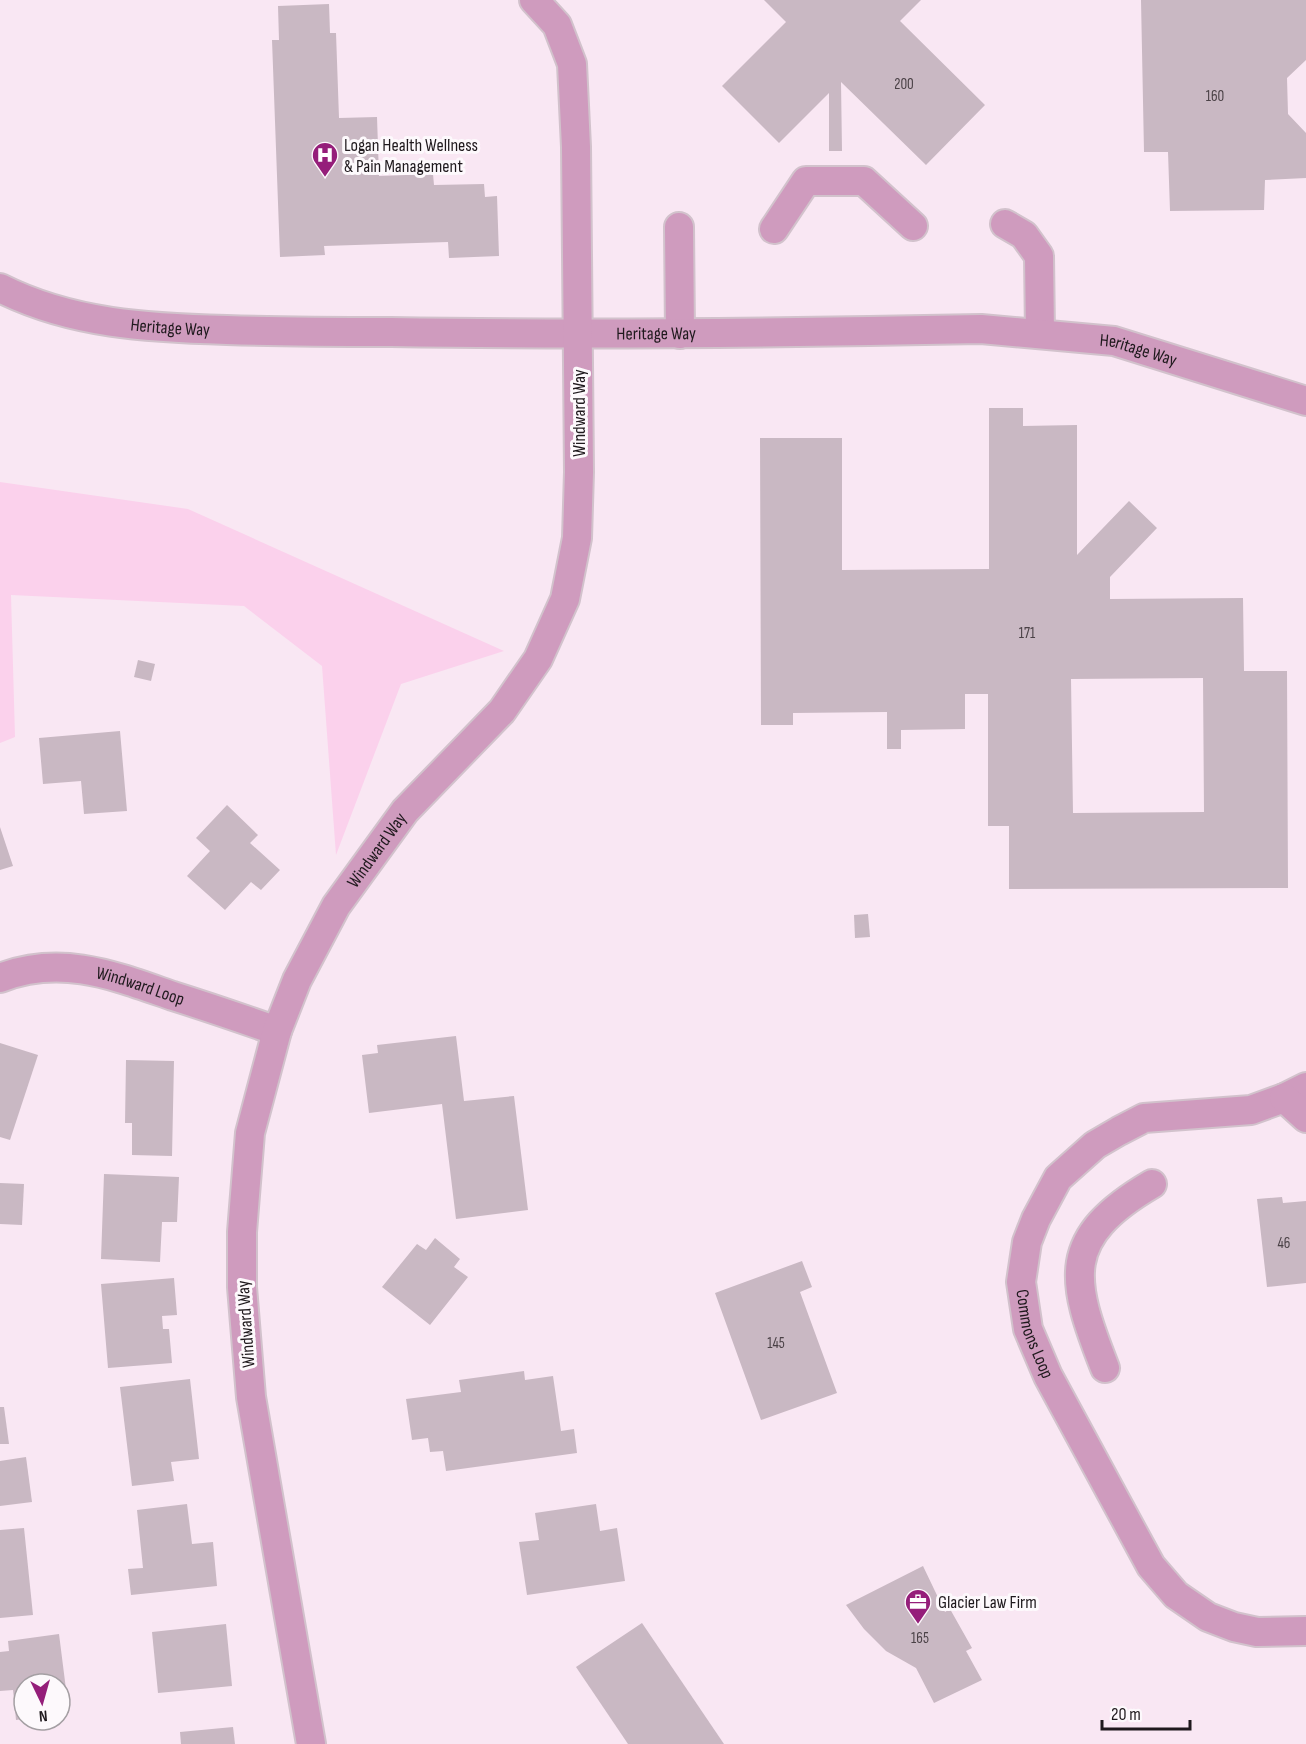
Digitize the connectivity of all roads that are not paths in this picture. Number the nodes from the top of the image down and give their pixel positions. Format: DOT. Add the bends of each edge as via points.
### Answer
graph roads {
  1 [pos="534,0"];
  2 [pos="1005,224"];
  3 [pos="913,226"];
  4 [pos="679,227"];
  5 [pos="774,229"];
  6 [pos="0,288"];
  7 [pos="579,334"];
  8 [pos="680,334"];
  9 [pos="1040,334"];
  10 [pos="1306,401"];
  11 [pos="0,978"];
  12 [pos="277,1031"];
  13 [pos="1295,1093"];
  14 [pos="1306,1118"];
  15 [pos="1152,1184"];
  16 [pos="1105,1368"];
  17 [pos="1306,1631"];
  18 [pos="311,1744"];
  1 -- 7 [label="street, Windward Way" via="557,25 572,64"];
  2 -- 9 [label="street" via="1024,236 1039,255"];
  3 -- 5 [label="street" via="864,180 806,181"];
  4 -- 8 [label="street"];
  6 -- 7 [label="street, Heritage Way" via="82,317 155,328"];
  7 -- 8 [label="street, Heritage Way"];
  7 -- 12 [label="street, Windward Way" via="578,538 565,599 538,659 502,711 405,811 336,906 297,980"];
  8 -- 9 [label="street, Heritage Way" via="981,329"];
  9 -- 10 [label="street, Heritage Way" via="1114,341"];
  11 -- 12 [label="street, Windward Loop" via="37,968 72,967 106,973"];
  12 -- 18 [label="street, Windward Way" via="250,1133 242,1287 251,1397"];
  13 -- 14 [label="street"];
  13 -- 17 [label="street, Commons Loop" via="1251,1110 1144,1118 1095,1145 1058,1179 1036,1219 1027,1242 1021,1282 1028,1329 1048,1376 1151,1566 1176,1595 1208,1617 1257,1632"];
  15 -- 16 [label="street" via="1126,1199 1097,1227 1079,1263 1082,1304"];
}
